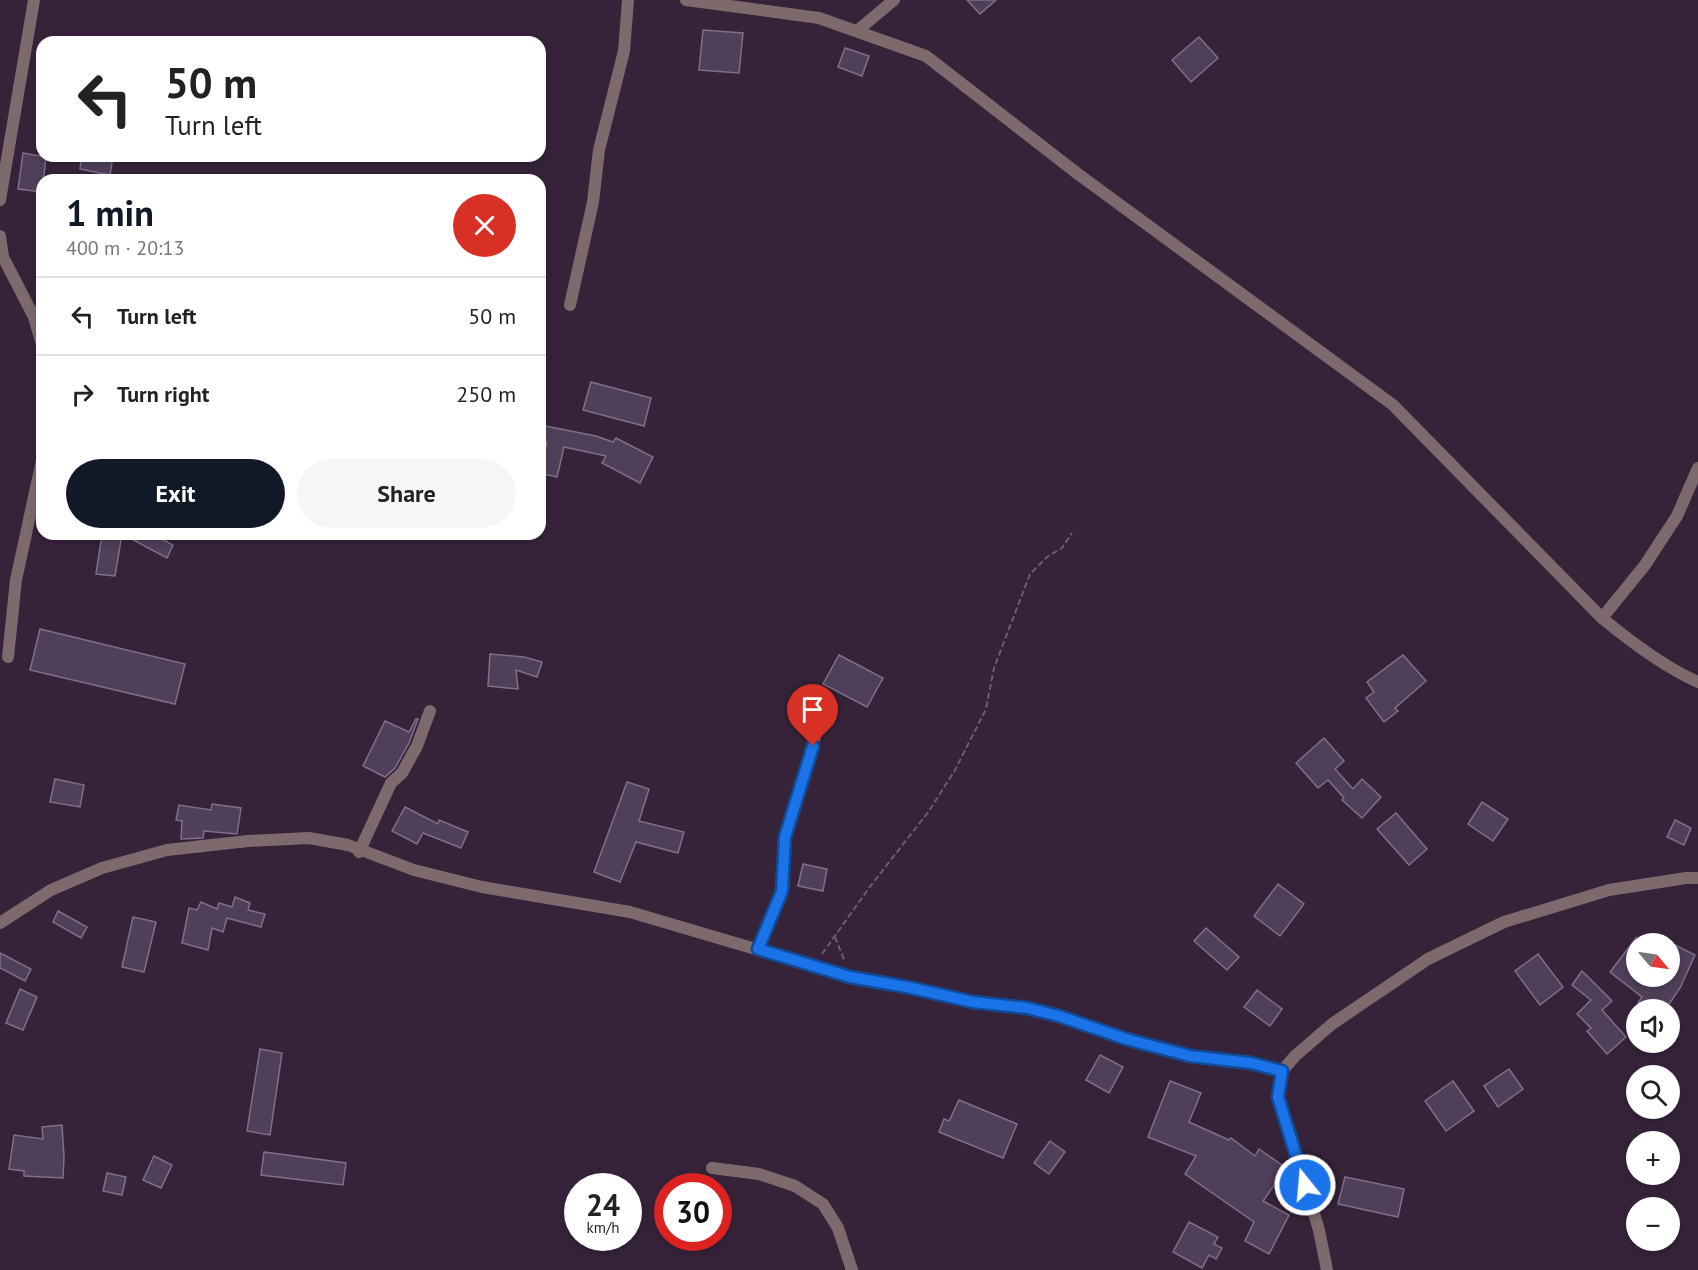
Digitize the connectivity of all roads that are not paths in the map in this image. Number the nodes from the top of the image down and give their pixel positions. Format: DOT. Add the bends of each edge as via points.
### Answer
graph roads {
  1 [pos="34,0"];
  2 [pos="628,0"];
  3 [pos="686,0"];
  4 [pos="894,0"];
  5 [pos="857,31"];
  6 [pos="0,200"];
  7 [pos="0,236"];
  8 [pos="570,305"];
  9 [pos="36,324"];
  10 [pos="1698,468"];
  11 [pos="36,488"];
  12 [pos="1602,618"];
  13 [pos="8,657"];
  14 [pos="1698,682"];
  15 [pos="826,700"];
  16 [pos="430,711"];
  17 [pos="359,851"];
  18 [pos="1698,878"];
  19 [pos="0,923"];
  20 [pos="758,949"];
  21 [pos="1282,1071"];
  22 [pos="712,1168"];
  23 [pos="852,1270"];
  24 [pos="1327,1270"];
  1 -- 6 [label="street"];
  2 -- 8 [label="street" via="624,51 598,150 593,202"];
  3 -- 5 [label="street" via="819,18"];
  4 -- 5 [label="street"];
  5 -- 12 [label="street" via="926,56 1078,174 1393,405"];
  7 -- 9 [label="street" via="3,257"];
  10 -- 12 [label="street" via="1677,516 1645,565"];
  11 -- 13 [label="street" via="16,580"];
  12 -- 14 [label="street" via="1682,675"];
  15 -- 20 [label="street" via="785,837 782,891"];
  16 -- 17 [label="street" via="417,746 402,773 391,783"];
  17 -- 19 [label="street" via="348,845 309,838 167,850 102,868 51,890"];
  17 -- 20 [label="street" via="482,887 630,912"];
  18 -- 21 [label="street" via="1610,890 1504,922 1428,959 1332,1024"];
  20 -- 21 [label="street" via="850,977 973,1002 1027,1008 1190,1056"];
  21 -- 24 [label="street" via="1278,1097 1319,1230"];
  22 -- 23 [label="street" via="759,1174 795,1186 824,1204 838,1228"];
}
